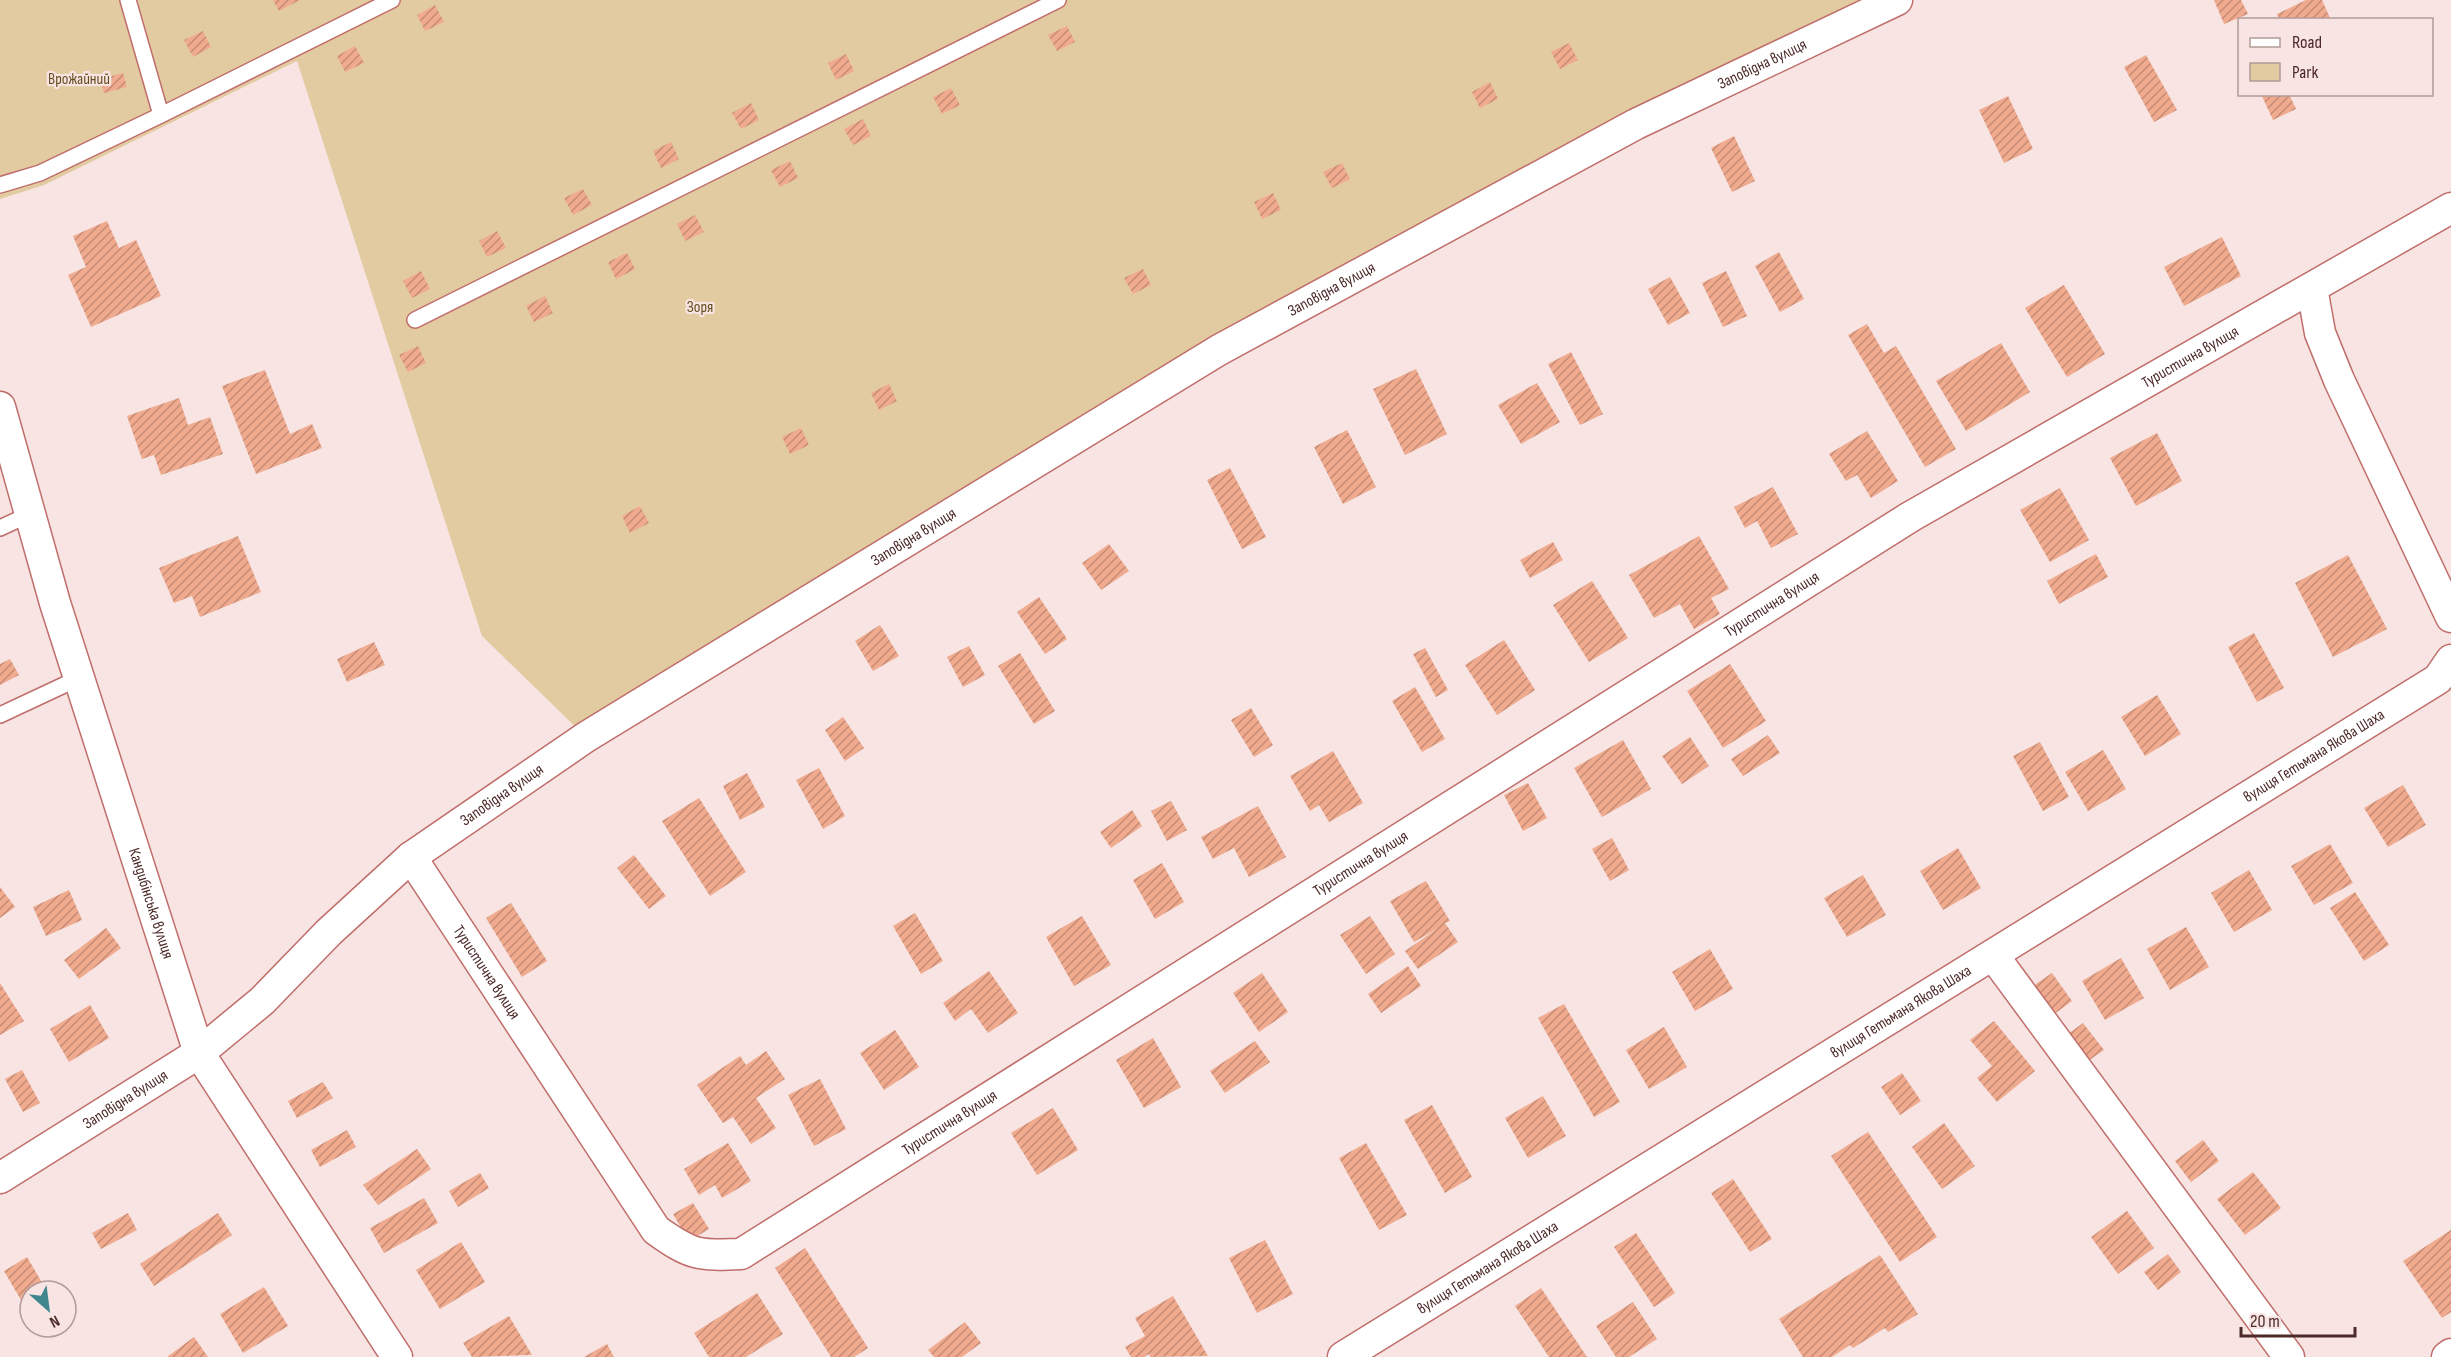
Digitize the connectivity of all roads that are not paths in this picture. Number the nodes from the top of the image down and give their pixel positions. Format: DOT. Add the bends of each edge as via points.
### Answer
graph roads {
  1 [pos="128,0"];
  2 [pos="392,0"];
  3 [pos="1058,0"];
  4 [pos="1897,0"];
  5 [pos="161,115"];
  6 [pos="0,185"];
  7 [pos="2451,208"];
  8 [pos="2312,288"];
  9 [pos="415,320"];
  10 [pos="0,407"];
  11 [pos="30,514"];
  12 [pos="0,528"];
  13 [pos="2451,617"];
  14 [pos="2451,660"];
  15 [pos="79,678"];
  16 [pos="0,715"];
  17 [pos="411,857"];
  18 [pos="1993,955"];
  19 [pos="199,1053"];
  20 [pos="0,1178"];
  21 [pos="2451,1354"];
  22 [pos="397,1357"];
  23 [pos="1343,1357"];
  24 [pos="2289,1357"];
  25 [pos="2447,1357"];
  1 -- 5 [label="lane"];
  2 -- 5 [label="lane"];
  3 -- 9 [label="lane"];
  4 -- 17 [label="street, Заповідна вулиця" via="1636,124 1219,350 586,737"];
  5 -- 6 [label="lane" via="40,173"];
  7 -- 8 [label="street, Туристична вулиця"];
  8 -- 13 [label="street" via="2320,333 2339,380"];
  8 -- 17 [label="street, Туристична вулиця" via="1910,517 741,1254 708,1256 682,1249 656,1230"];
  10 -- 11 [label="street, Кандибінська вулиця"];
  11 -- 12 [label="lane"];
  11 -- 15 [label="street, Кандибінська вулиця"];
  14 -- 18 [label="street, вулиця Гетьмана Якова Шаха" via="2438,679"];
  15 -- 16 [label="lane"];
  15 -- 19 [label="street, Кандибінська вулиця"];
  17 -- 19 [label="street, Заповідна вулиця" via="329,932 262,1001"];
  18 -- 23 [label="street, вулиця Гетьмана Якова Шаха"];
  18 -- 24 [label="street"];
  19 -- 20 [label="street, Заповідна вулиця"];
  19 -- 22 [label="street, Кандибінська вулиця"];
  21 -- 25 [label="street"];
}
